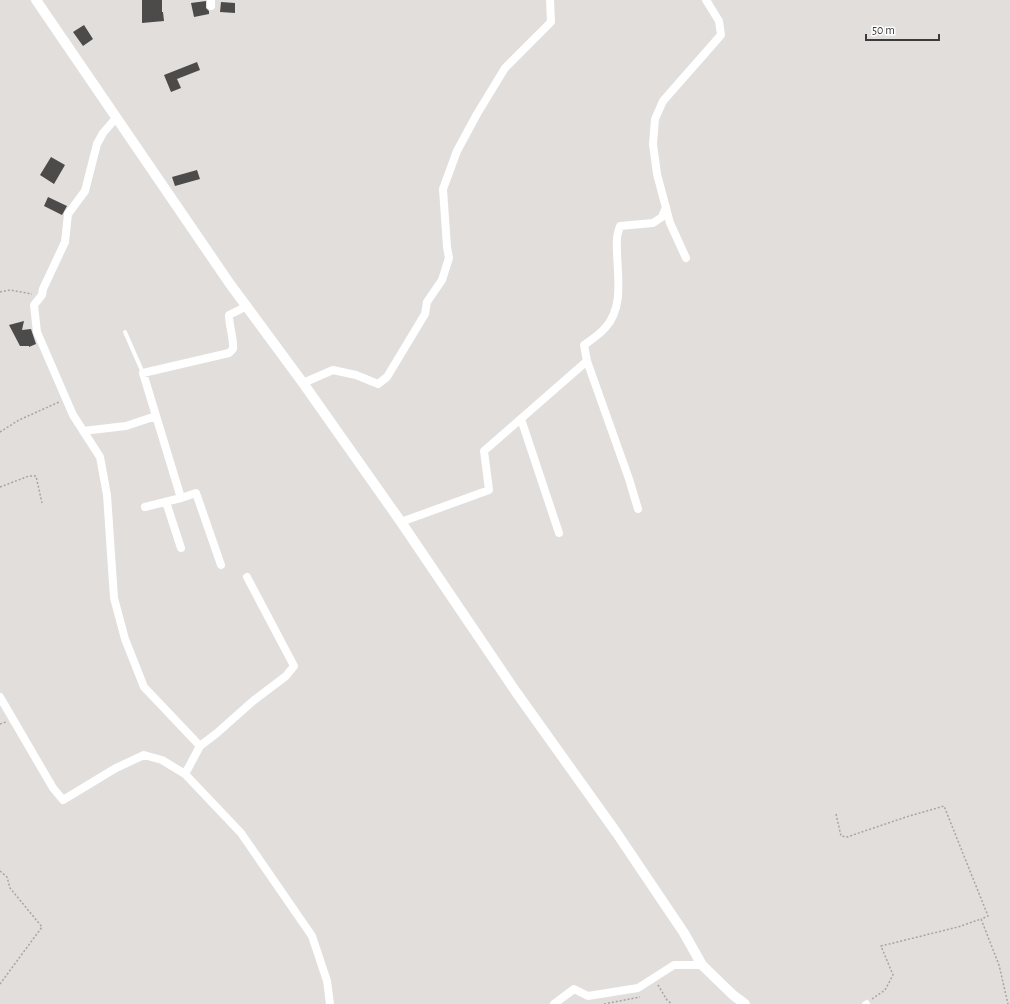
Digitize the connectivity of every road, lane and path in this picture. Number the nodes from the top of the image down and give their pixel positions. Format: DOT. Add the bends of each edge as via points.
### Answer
graph roads {
  1 [pos="36,0"];
  2 [pos="550,0"];
  3 [pos="706,0"];
  4 [pos="116,118"];
  5 [pos="666,207"];
  6 [pos="686,258"];
  7 [pos="0,292"];
  8 [pos="42,296"];
  9 [pos="246,306"];
  10 [pos="125,332"];
  11 [pos="587,361"];
  12 [pos="143,373"];
  13 [pos="303,383"];
  14 [pos="67,399"];
  15 [pos="156,416"];
  16 [pos="521,419"];
  17 [pos="83,431"];
  18 [pos="0,432"];
  19 [pos="0,487"];
  20 [pos="181,498"];
  21 [pos="166,502"];
  22 [pos="42,503"];
  23 [pos="145,507"];
  24 [pos="638,509"];
  25 [pos="401,522"];
  26 [pos="559,533"];
  27 [pos="181,548"];
  28 [pos="220,565"];
  29 [pos="247,577"];
  30 [pos="0,698"];
  31 [pos="200,746"];
  32 [pos="185,774"];
  33 [pos="836,814"];
  34 [pos="0,871"];
  35 [pos="981,919"];
  36 [pos="702,965"];
  37 [pos="0,984"];
  38 [pos="866,1003"];
  39 [pos="330,1004"];
  40 [pos="554,1004"];
  41 [pos="745,1004"];
  42 [pos="1009,1004"];
  1 -- 4 [label="street"];
  2 -- 13 [label="street" via="549,25 504,68 457,151 443,189 449,258 442,280 427,302 425,314 388,377 378,384 356,375 333,370"];
  3 -- 5 [label="street" via="719,21 721,35 663,101 655,119 653,144 657,174"];
  4 -- 8 [label="street" via="97,144 85,191 68,214 64,242"];
  4 -- 9 [label="street"];
  5 -- 6 [label="street" via="670,223"];
  5 -- 11 [label="street" via="662,217 653,223 620,226 617,238 619,282 614,314 606,327 584,345"];
  7 -- 8 [label="path" via="10,290"];
  8 -- 14 [label="street" via="34,305 37,332"];
  9 -- 12 [label="street" via="229,315 234,344 229,352"];
  9 -- 13 [label="street"];
  10 -- 12 [label="lane"];
  11 -- 16 [label="street"];
  11 -- 24 [label="street"];
  12 -- 15 [label="street"];
  13 -- 25 [label="street"];
  14 -- 17 [label="street"];
  14 -- 18 [label="path" via="19,420"];
  15 -- 17 [label="street" via="126,426"];
  15 -- 20 [label="street"];
  16 -- 25 [label="street" via="484,450 490,490"];
  16 -- 26 [label="street"];
  17 -- 31 [label="street" via="100,457 107,495 114,598 125,639 144,687"];
  19 -- 22 [label="path" via="29,476 36,476"];
  20 -- 21 [label="street"];
  20 -- 28 [label="street" via="196,493"];
  21 -- 23 [label="street"];
  21 -- 27 [label="street"];
  25 -- 36 [label="street" via="516,692 616,832 684,933"];
  29 -- 31 [label="street" via="294,666 286,676"];
  30 -- 32 [label="street" via="62,800 116,768 144,755 162,760"];
  31 -- 32 [label="street"];
  32 -- 39 [label="street" via="241,833 312,936 327,981"];
  33 -- 35 [label="path" via="841,836 847,838 944,806 988,916"];
  34 -- 37 [label="path" via="6,877 10,888 42,927"];
  35 -- 38 [label="path" via="881,946 893,976 885,990"];
  35 -- 42 [label="path" via="999,965"];
  36 -- 40 [label="street" via="674,964 638,988 588,996 574,989"];
  36 -- 41 [label="street" via="733,996"];
}
